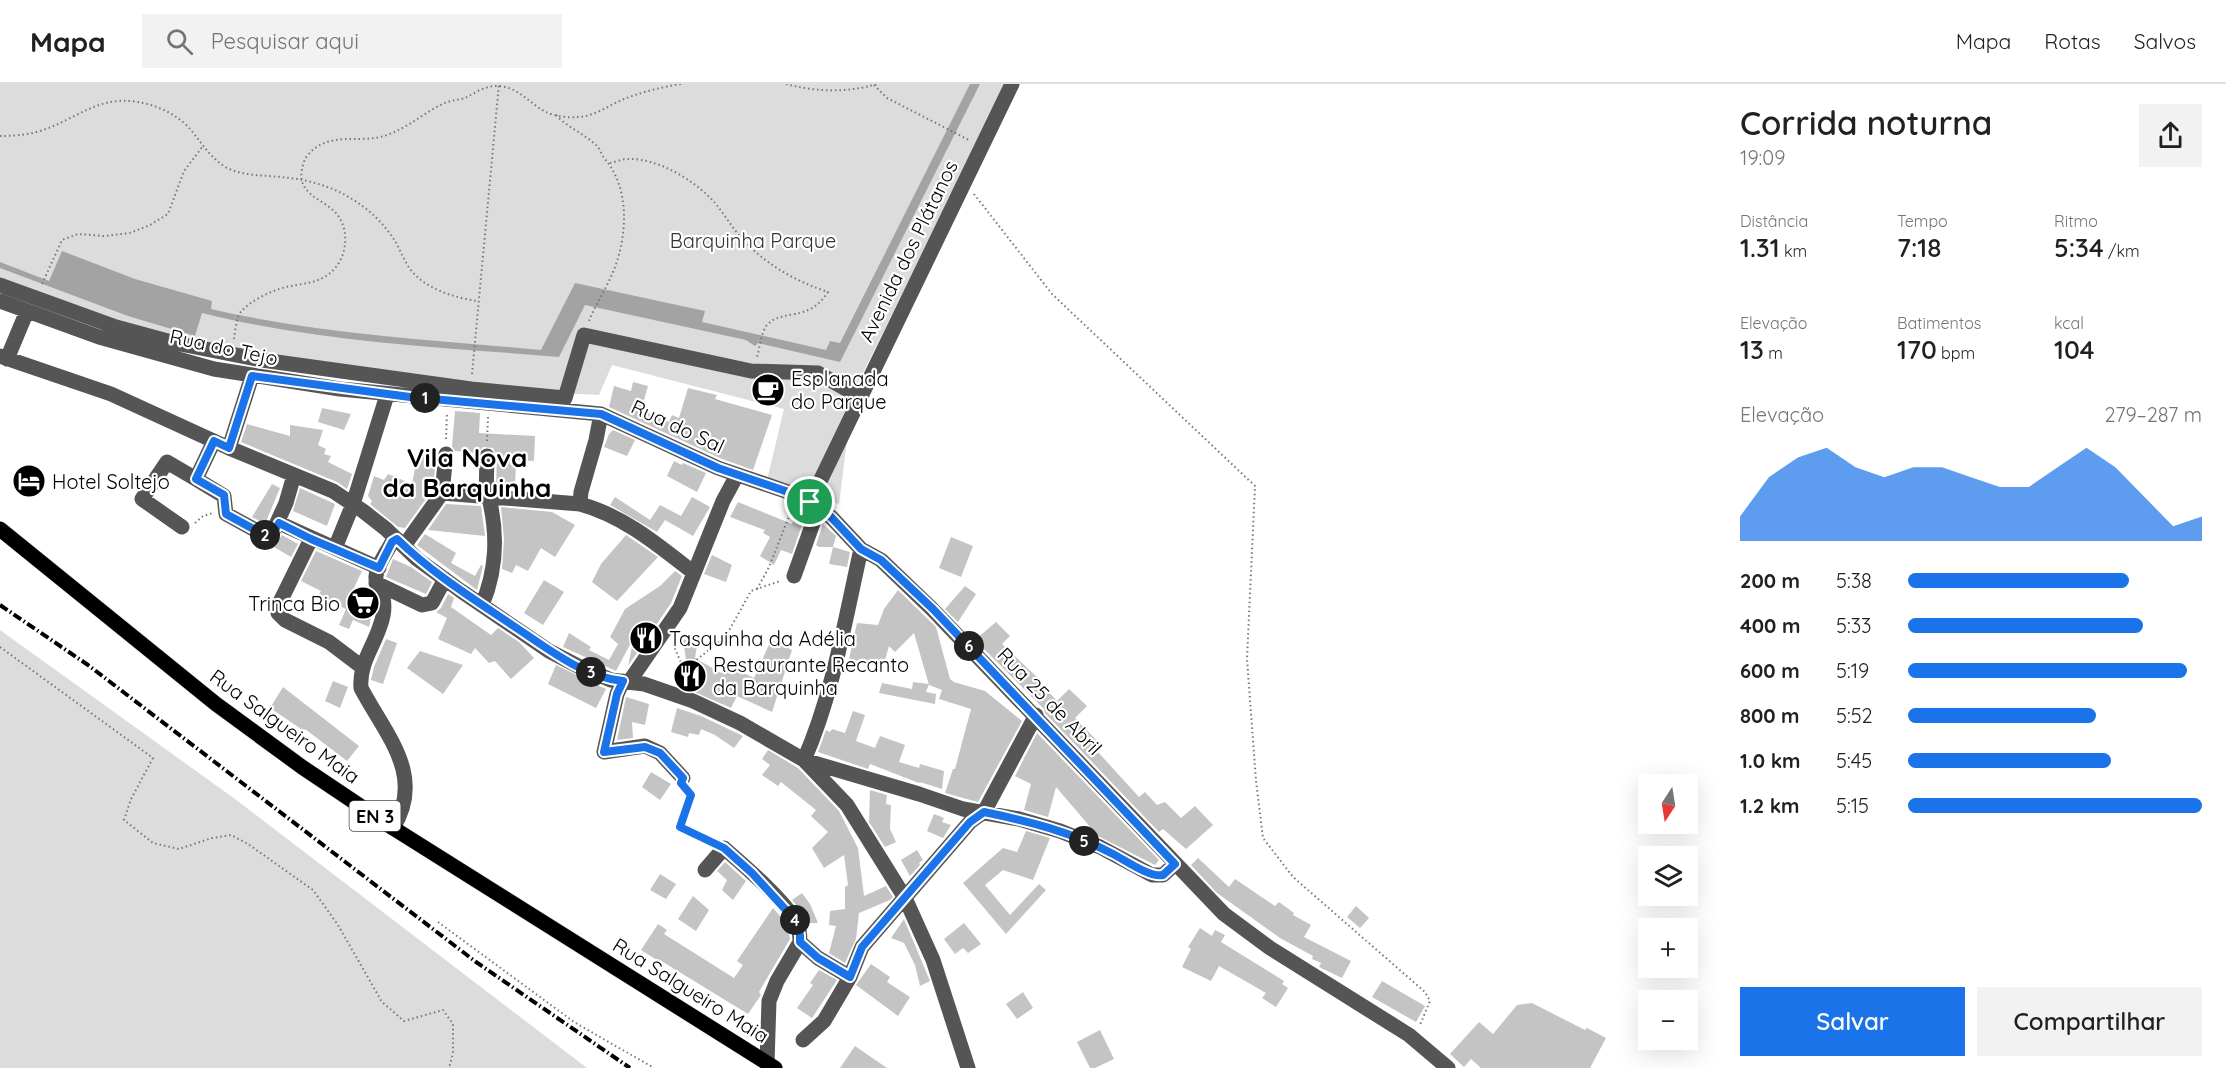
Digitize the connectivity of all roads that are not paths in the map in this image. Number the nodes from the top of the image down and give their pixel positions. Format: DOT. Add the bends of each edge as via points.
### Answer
graph roads {
  1 [pos="1012,84"];
  2 [pos="0,285"];
  3 [pos="0,301"];
  4 [pos="27,311"];
  5 [pos="4,357"];
  6 [pos="252,376"];
  7 [pos="387,394"];
  8 [pos="862,395"];
  9 [pos="601,414"];
  10 [pos="214,441"];
  11 [pos="229,448"];
  12 [pos="446,454"];
  13 [pos="487,456"];
  14 [pos="294,475"];
  15 [pos="737,475"];
  16 [pos="196,479"];
  17 [pos="442,493"];
  18 [pos="488,498"];
  19 [pos="808,502"];
  20 [pos="353,504"];
  21 [pos="580,504"];
  22 [pos="279,523"];
  23 [pos="182,527"];
  24 [pos="0,529"];
  25 [pos="311,539"];
  26 [pos="401,543"];
  27 [pos="335,548"];
  28 [pos="861,549"];
  29 [pos="694,573"];
  30 [pos="378,575"];
  31 [pos="794,576"];
  32 [pos="444,579"];
  33 [pos="482,605"];
  34 [pos="362,666"];
  35 [pos="626,682"];
  36 [pos="1036,715"];
  37 [pos="804,760"];
  38 [pos="683,778"];
  39 [pos="984,812"];
  40 [pos="393,828"];
  41 [pos="1175,864"];
  42 [pos="709,865"];
  43 [pos="905,898"];
  44 [pos="800,942"];
  45 [pos="850,977"];
  46 [pos="803,1040"];
  47 [pos="771,1065"];
  48 [pos="968,1068"];
  49 [pos="1448,1068"];
  1 -- 8 [label="street, Avenida dos Plátanos"];
  2 -- 8 [label="street" via="116,327 175,343 261,360 471,389 565,398 584,335 751,371 818,373"];
  3 -- 4 [label="street, Rua do Tejo"];
  4 -- 5 [label="street"];
  4 -- 6 [label="street, Rua do Tejo" via="164,357"];
  5 -- 10 [label="street" via="111,394"];
  6 -- 7 [label="street, Rua do Tejo"];
  6 -- 11 [label="street"];
  7 -- 9 [label="street, Rua do Tejo"];
  7 -- 20 [label="street"];
  8 -- 19 [label="street, Avenida dos Plátanos"];
  9 -- 15 [label="street, Rua do Sal"];
  9 -- 21 [label="street"];
  10 -- 11 [label="street"];
  10 -- 16 [label="street"];
  11 -- 14 [label="street"];
  12 -- 17 [label="street"];
  13 -- 18 [label="street"];
  14 -- 20 [label="street"];
  14 -- 22 [label="street"];
  15 -- 19 [label="street, Rua do Sal"];
  15 -- 29 [label="street"];
  16 -- 22 [label="street" via="224,495 226,514 270,538"];
  16 -- 23 [label="street" via="167,462 142,499"];
  17 -- 18 [label="street"];
  17 -- 26 [label="street"];
  18 -- 21 [label="street"];
  18 -- 33 [label="street" via="495,551 493,573"];
  19 -- 28 [label="street, Rua 25 de Abril" via="831,517"];
  19 -- 31 [label="street, Avenida dos Plátanos"];
  20 -- 26 [label="street"];
  20 -- 27 [label="street"];
  21 -- 29 [label="street" via="636,529"];
  22 -- 25 [label="street"];
  24 -- 40 [label="main road, Rua Salgueiro Maia / EN 3" via="224,710"];
  25 -- 27 [label="street"];
  25 -- 34 [label="street" via="278,613"];
  26 -- 30 [label="street" via="392,542"];
  26 -- 32 [label="street"];
  27 -- 30 [label="street"];
  28 -- 36 [label="street, Rua 25 de Abril" via="890,568"];
  28 -- 37 [label="street" via="825,701"];
  29 -- 35 [label="street" via="680,608"];
  30 -- 32 [label="street" via="422,605 432,603"];
  30 -- 34 [label="street" via="384,608"];
  32 -- 33 [label="street"];
  33 -- 35 [label="street" via="559,656 611,680"];
  34 -- 40 [label="street" via="361,688 398,750 404,774 405,805"];
  35 -- 37 [label="street" via="670,692 740,723"];
  35 -- 38 [label="street" via="617,694 604,752 645,747 660,753"];
  36 -- 39 [label="street"];
  36 -- 41 [label="street, Rua 25 de Abril"];
  37 -- 39 [label="street"];
  37 -- 43 [label="street" via="847,805"];
  39 -- 41 [label="street" via="1060,831 1152,874 1163,875"];
  39 -- 43 [label="street" via="970,822"];
  40 -- 47 [label="main road, Rua Salgueiro Maia / EN 3"];
  41 -- 49 [label="street, Rua 25 de Abril" via="1224,914 1270,948 1414,1039"];
  42 -- 44 [label="street" via="724,848 796,921"];
  43 -- 45 [label="street" via="862,947"];
  43 -- 48 [label="street" via="933,960"];
  44 -- 45 [label="street"];
  44 -- 47 [label="street" via="769,1001"];
  45 -- 46 [label="street" via="824,1021"];
}
